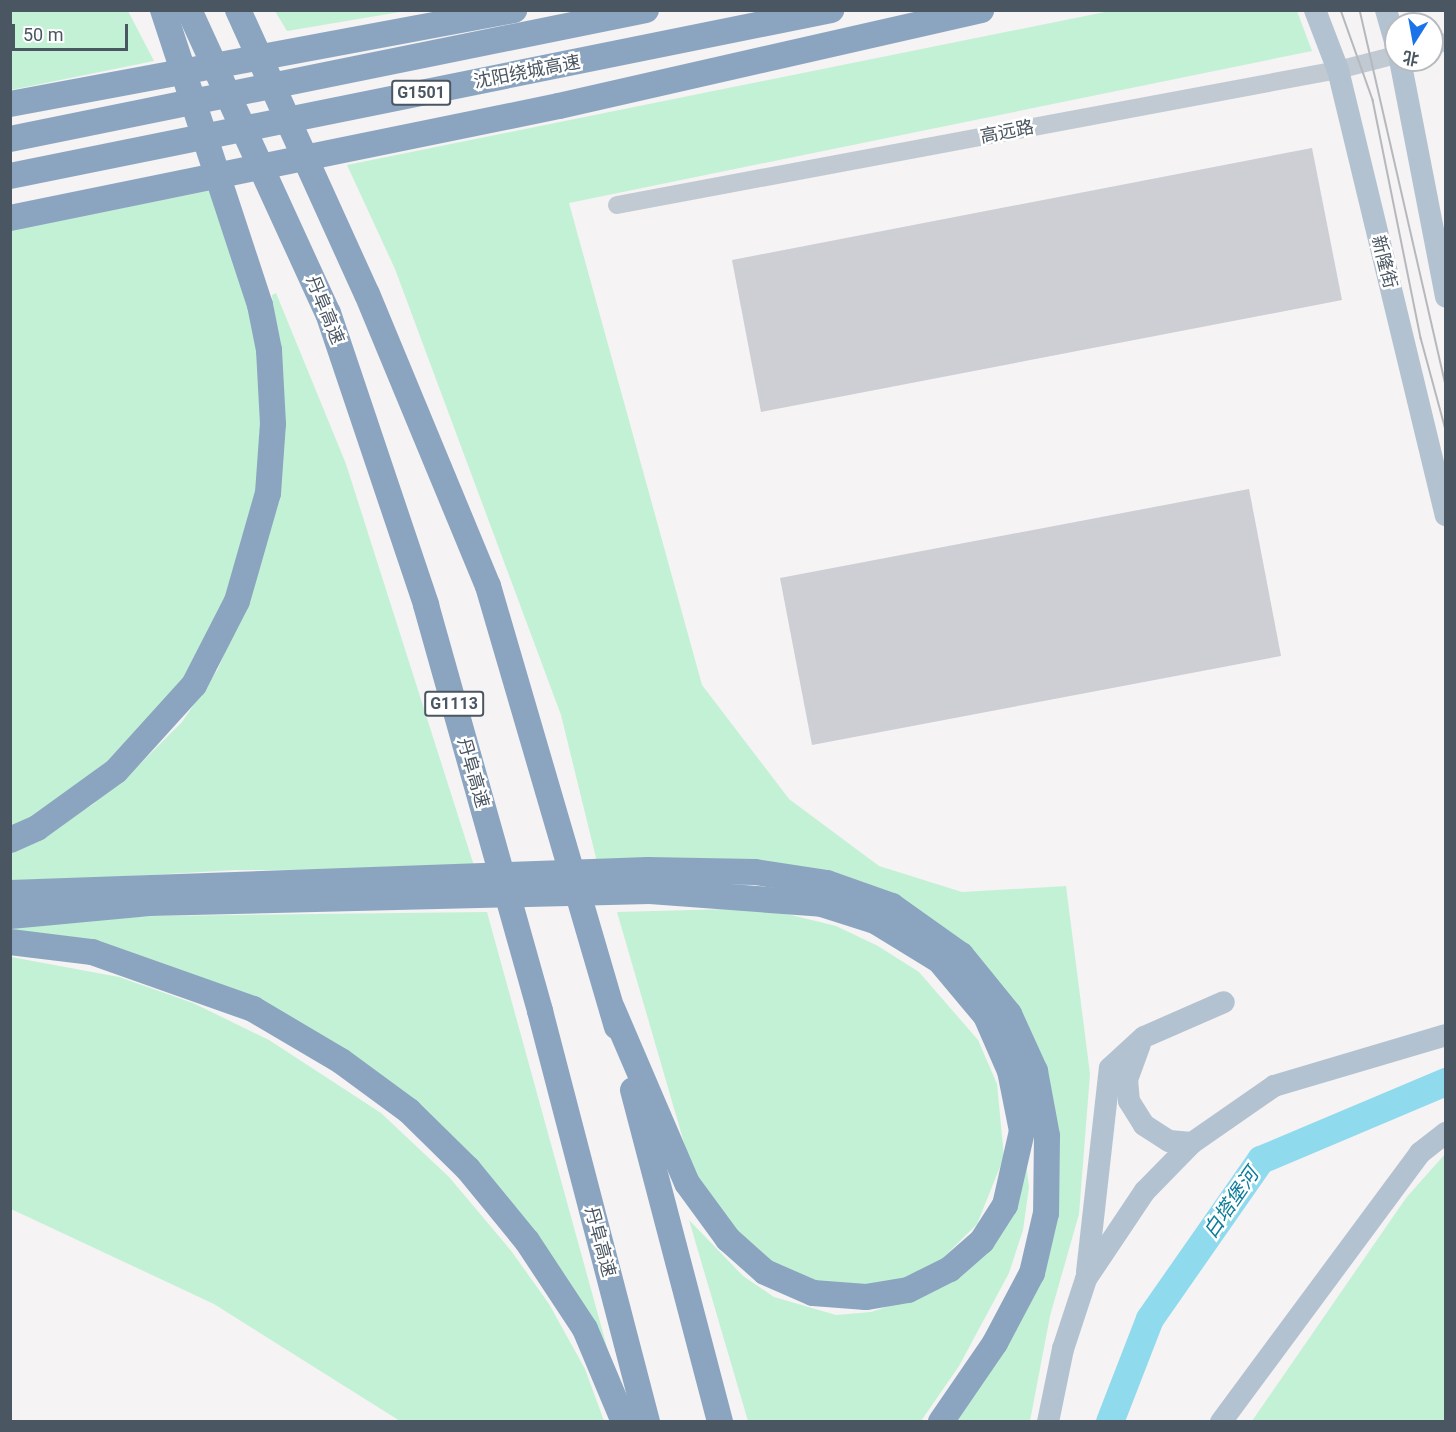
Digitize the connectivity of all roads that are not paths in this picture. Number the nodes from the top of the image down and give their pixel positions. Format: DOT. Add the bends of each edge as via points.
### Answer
graph roads {
  1 [pos="163,10"];
  2 [pos="189,10"];
  3 [pos="238,10"];
  4 [pos="514,10"];
  5 [pos="646,10"];
  6 [pos="831,10"];
  7 [pos="981,10"];
  8 [pos="1315,10"];
  9 [pos="1384,58"];
  10 [pos="1338,70"];
  11 [pos="1402,72"];
  12 [pos="10,104"];
  13 [pos="10,139"];
  14 [pos="10,176"];
  15 [pos="617,204"];
  16 [pos="10,218"];
  17 [pos="1446,297"];
  18 [pos="1446,515"];
  19 [pos="10,840"];
  20 [pos="649,880"];
  21 [pos="359,888"];
  22 [pos="10,893"];
  23 [pos="10,916"];
  24 [pos="10,942"];
  25 [pos="1224,1002"];
  26 [pos="612,1008"];
  27 [pos="1446,1035"];
  28 [pos="1144,1037"];
  29 [pos="1446,1133"];
  30 [pos="1192,1143"];
  31 [pos="1086,1279"];
  32 [pos="1226,1419"];
  33 [pos="624,1422"];
  34 [pos="647,1422"];
  35 [pos="720,1422"];
  36 [pos="941,1422"];
  37 [pos="1048,1422"];
  1 -- 19 [label="highway" via="260,305 269,350 273,424 268,493 237,601 194,685 116,771 37,828"];
  2 -- 34 [label="highway, 丹阜高速 / G1113" via="328,313 426,605 540,1011"];
  3 -- 26 [label="highway" via="367,294 488,586"];
  4 -- 12 [label="highway"];
  5 -- 13 [label="highway"];
  6 -- 14 [label="highway, 沈阳绕城高速 / G1501"];
  7 -- 16 [label="highway" via="559,106"];
  8 -- 10 [label="main road, 新隆街"];
  9 -- 10 [label="street, 高远路"];
  10 -- 15 [label="street, 高远路"];
  10 -- 18 [label="main road, 新隆街"];
  11 -- 17 [label="main road"];
  20 -- 21 [label="highway"];
  20 -- 26 [label="highway" via="822,904 875,921 939,960 986,1016 1010,1071 1022,1131 1005,1204 982,1241 950,1269 908,1290 866,1297 813,1293 765,1272 728,1239 687,1183"];
  20 -- 36 [label="highway" via="766,874 827,883 892,906 961,956 1009,1014 1035,1071 1047,1136 1046,1213 1032,1273 995,1343"];
  21 -- 22 [label="highway"];
  21 -- 23 [label="highway"];
  24 -- 33 [label="highway" via="92,952 253,1010 341,1061 408,1112 468,1168 527,1241 585,1329"];
  25 -- 28 [label="main road"];
  26 -- 35 [label="highway"];
  27 -- 30 [label="main road" via="1274,1086"];
  28 -- 30 [label="main road" via="1131,1057 1129,1101 1144,1125 1169,1141"];
  28 -- 31 [label="main road" via="1110,1068 1100,1189"];
  29 -- 32 [label="main road" via="1420,1153"];
  30 -- 31 [label="main road" via="1144,1191"];
  31 -- 37 [label="main road" via="1063,1349"];
}
